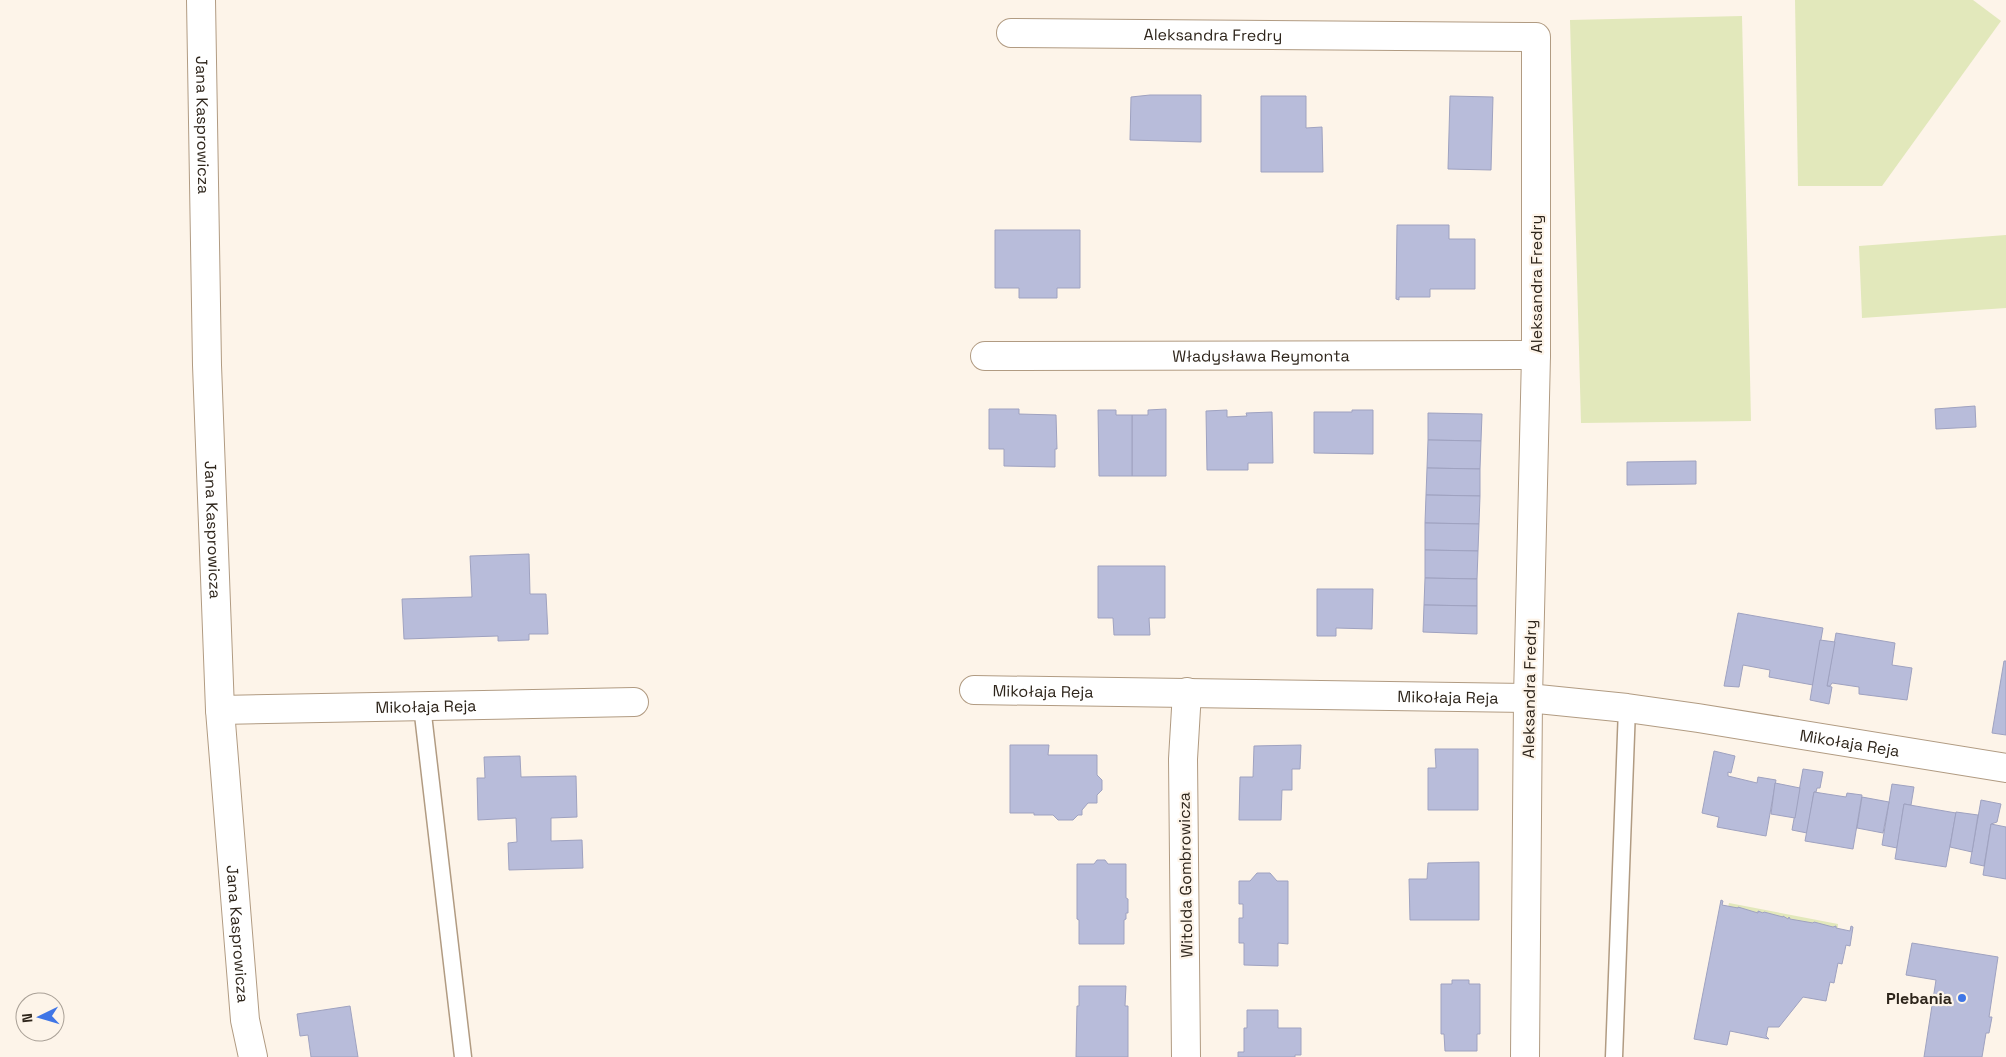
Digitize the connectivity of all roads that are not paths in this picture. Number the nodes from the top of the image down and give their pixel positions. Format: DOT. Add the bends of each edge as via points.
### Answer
graph roads {
  1 [pos="201,0"];
  2 [pos="1010,33"];
  3 [pos="1536,355"];
  4 [pos="986,356"];
  5 [pos="974,690"];
  6 [pos="1187,692"];
  7 [pos="1528,698"];
  8 [pos="634,702"];
  9 [pos="422,706"];
  10 [pos="1627,708"];
  11 [pos="220,710"];
  12 [pos="2006,768"];
  13 [pos="252,1057"];
  14 [pos="463,1057"];
  15 [pos="1186,1057"];
  16 [pos="1526,1057"];
  17 [pos="1614,1057"];
  1 -- 11 [label="street, Jana Kasprowicza" via="207,365"];
  2 -- 3 [label="street, Aleksandra Fredry" via="1536,37"];
  3 -- 4 [label="street, Władysława Reymonta"];
  3 -- 7 [label="street, Aleksandra Fredry"];
  5 -- 6 [label="street, Mikołaja Reja"];
  6 -- 7 [label="street, Mikołaja Reja"];
  6 -- 15 [label="street, Witolda Gombrowicza" via="1184,759"];
  7 -- 10 [label="street, Mikołaja Reja"];
  7 -- 16 [label="street, Aleksandra Fredry"];
  8 -- 9 [label="street, Mikołaja Reja"];
  9 -- 11 [label="street, Mikołaja Reja"];
  9 -- 14 [label="lane"];
  10 -- 12 [label="street, Mikołaja Reja"];
  10 -- 17 [label="lane"];
  11 -- 13 [label="street, Jana Kasprowicza" via="245,1020"];
}
